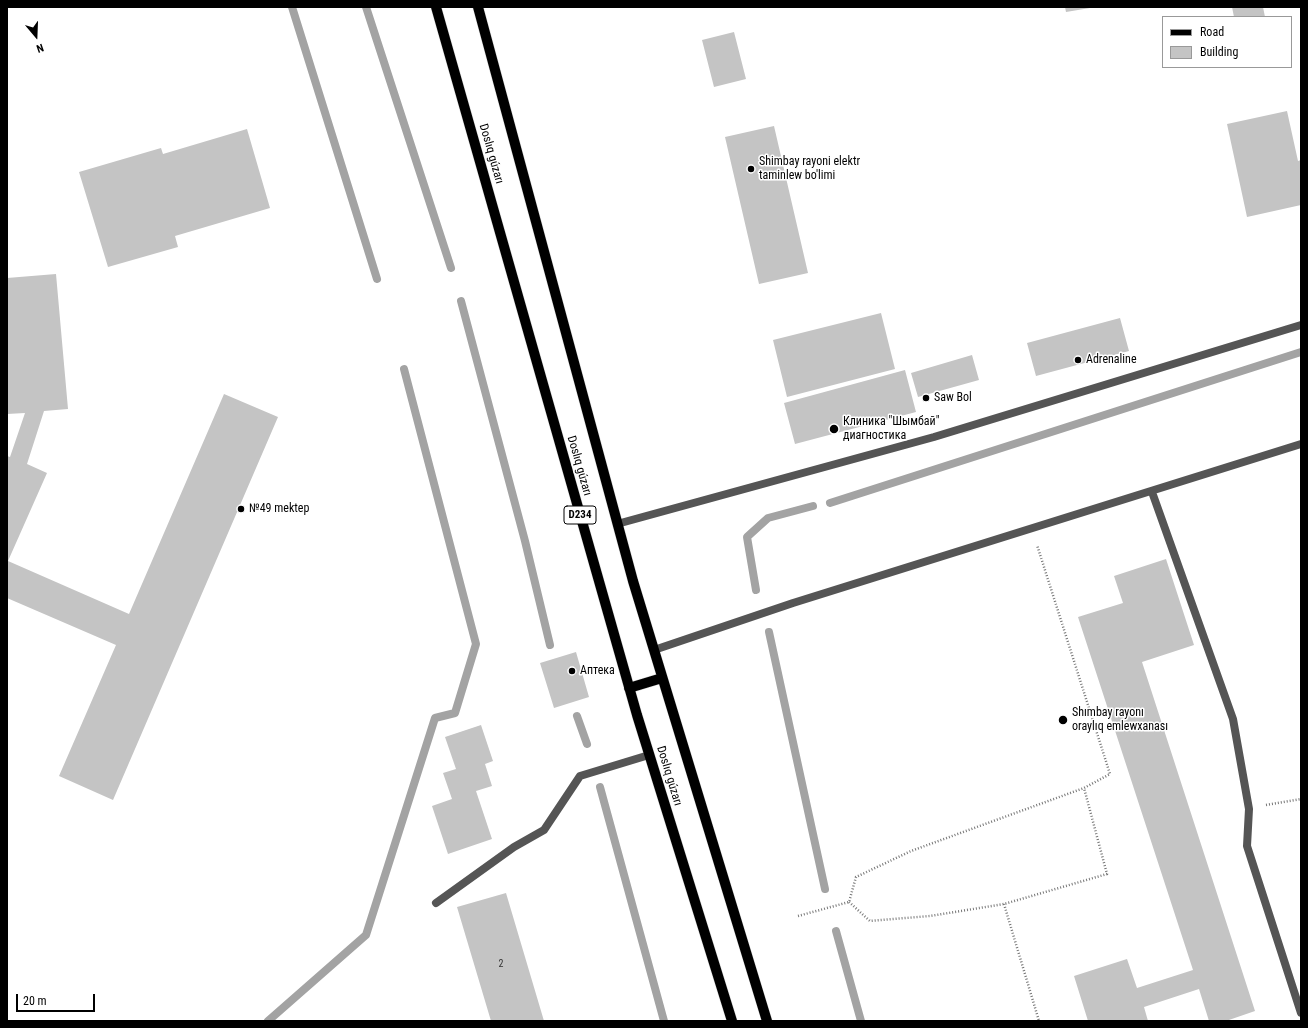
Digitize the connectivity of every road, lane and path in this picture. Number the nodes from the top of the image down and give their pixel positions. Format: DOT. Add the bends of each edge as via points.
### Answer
graph roads {
  1 [pos="436,7"];
  2 [pos="478,7"];
  3 [pos="1301,325"];
  4 [pos="1301,444"];
  5 [pos="1152,492"];
  6 [pos="617,524"];
  7 [pos="1031,529"];
  8 [pos="654,650"];
  9 [pos="662,678"];
  10 [pos="629,688"];
  11 [pos="649,754"];
  12 [pos="1084,788"];
  13 [pos="1301,799"];
  14 [pos="1249,809"];
  15 [pos="849,902"];
  16 [pos="436,903"];
  17 [pos="1004,904"];
  18 [pos="798,916"];
  19 [pos="1301,1013"];
  20 [pos="732,1021"];
  21 [pos="767,1021"];
  22 [pos="1039,1021"];
  1 -- 10 [label="main road, Doslıq gúzarı / D234"];
  2 -- 6 [label="main road, Doslıq gúzarı / D234"];
  3 -- 6 [label="street" via="934,437"];
  4 -- 5 [label="street"];
  5 -- 7 [label="street"];
  5 -- 14 [label="street" via="1233,718"];
  6 -- 8 [label="main road, Doslıq gúzarı / D234"];
  7 -- 8 [label="street" via="793,603"];
  7 -- 12 [label="path" via="1110,774"];
  8 -- 9 [label="main road, Doslıq gúzarı / D234"];
  9 -- 10 [label="main road"];
  9 -- 21 [label="main road, Doslıq gúzarı / D234"];
  10 -- 11 [label="main road, Doslıq gúzarı / D234"];
  11 -- 16 [label="street" via="580,776 544,830 514,847"];
  11 -- 20 [label="main road, Doslıq gúzarı / D234"];
  12 -- 15 [label="path" via="911,851 870,870 856,877"];
  12 -- 17 [label="path" via="1107,874"];
  13 -- 14 [label="path"];
  14 -- 19 [label="street" via="1247,846"];
  15 -- 17 [label="path" via="870,921 930,916"];
  15 -- 18 [label="path"];
  17 -- 22 [label="path"];
}
